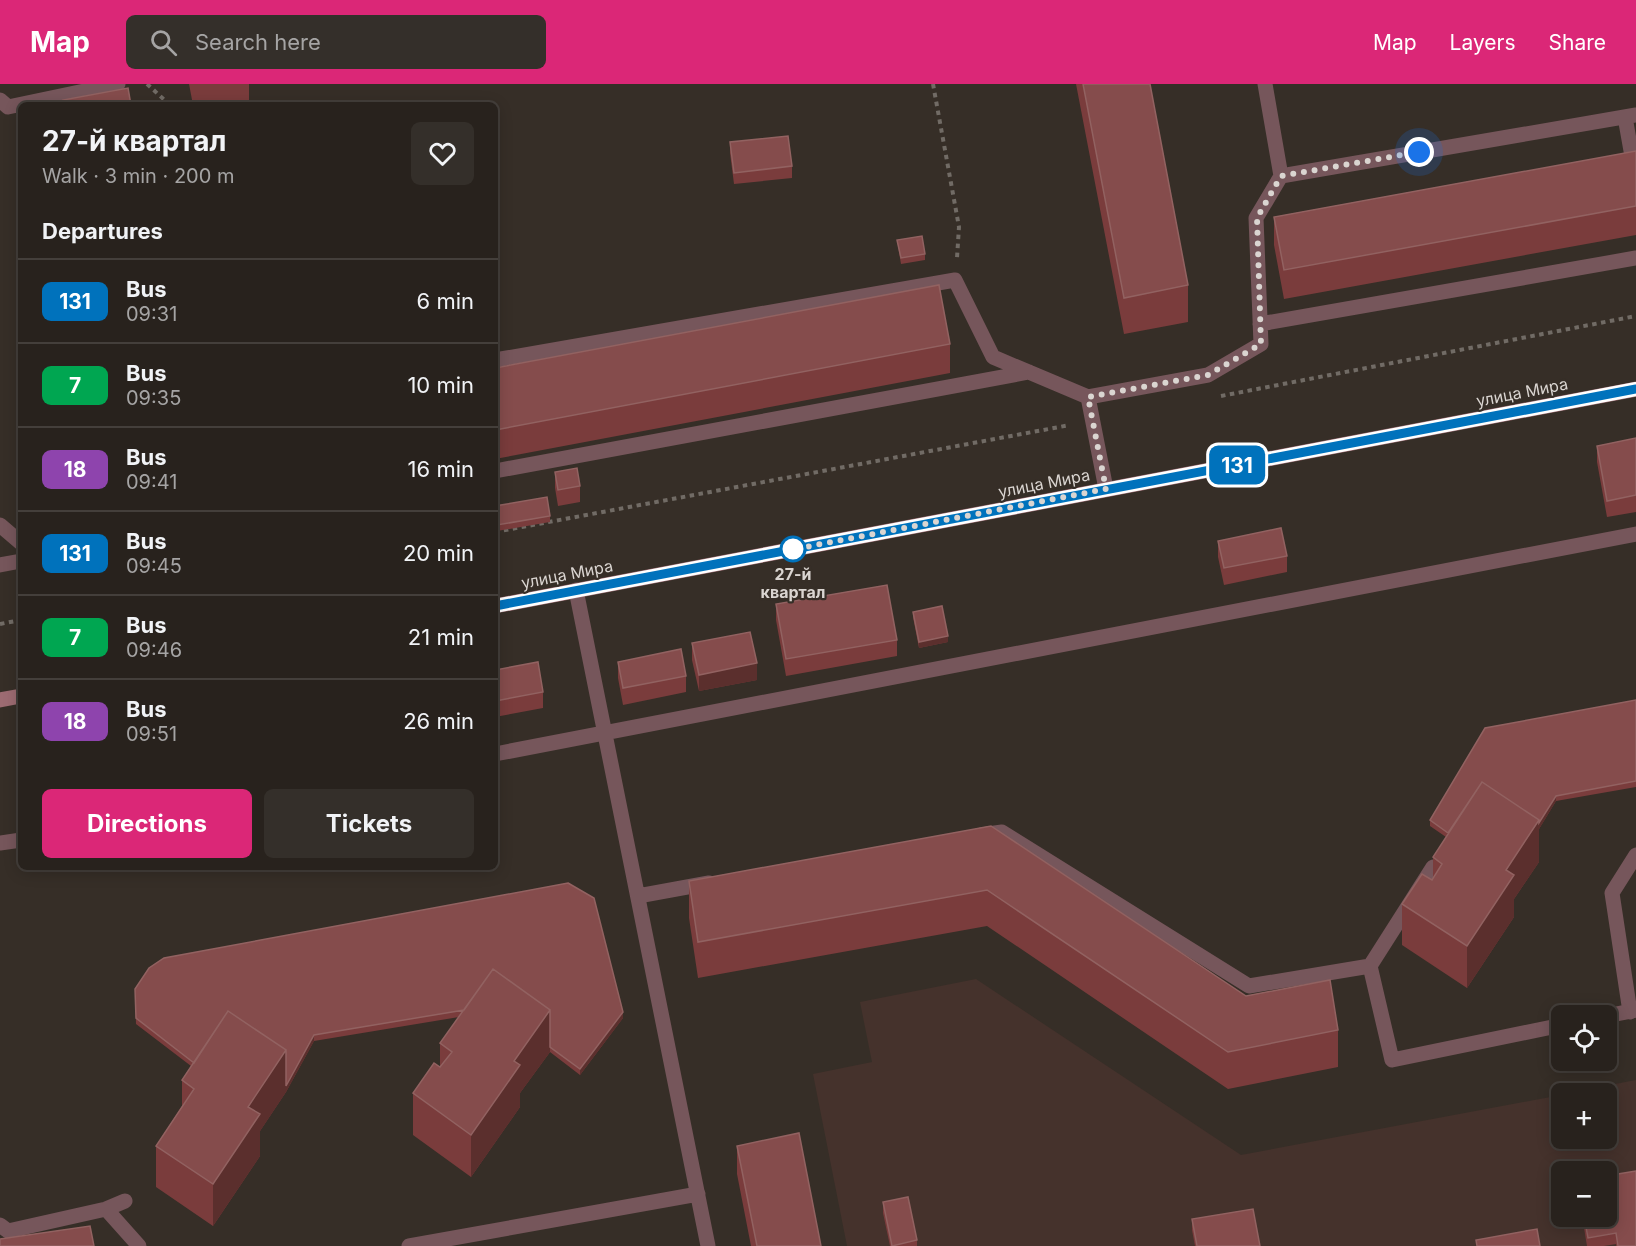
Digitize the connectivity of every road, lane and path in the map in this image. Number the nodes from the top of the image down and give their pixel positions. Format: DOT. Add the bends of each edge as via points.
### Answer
graph roads {
  1 [pos="118,84"];
  2 [pos="147,84"];
  3 [pos="933,84"];
  4 [pos="1265,84"];
  5 [pos="0,100"];
  6 [pos="32,102"];
  7 [pos="167,102"];
  8 [pos="18,105"];
  9 [pos="1630,116"];
  10 [pos="1281,176"];
  11 [pos="1636,180"];
  12 [pos="1636,258"];
  13 [pos="955,280"];
  14 [pos="1636,316"];
  15 [pos="1260,324"];
  16 [pos="498,360"];
  17 [pos="1029,372"];
  18 [pos="1636,389"];
  19 [pos="1220,396"];
  20 [pos="1088,397"];
  21 [pos="1093,421"];
  22 [pos="498,470"];
  23 [pos="1106,489"];
  24 [pos="0,525"];
  25 [pos="498,531"];
  26 [pos="1636,534"];
  27 [pos="18,540"];
  28 [pos="18,562"];
  29 [pos="0,565"];
  30 [pos="576,590"];
  31 [pos="498,605"];
  32 [pos="18,621"];
  33 [pos="0,624"];
  34 [pos="18,697"];
  35 [pos="0,700"];
  36 [pos="605,734"];
  37 [pos="498,753"];
  38 [pos="967,838"];
  39 [pos="18,840"];
  40 [pos="0,843"];
  41 [pos="1636,855"];
  42 [pos="1433,867"];
  43 [pos="720,881"];
  44 [pos="638,896"];
  45 [pos="1370,966"];
  46 [pos="1633,1011"];
  47 [pos="1617,1014"];
  48 [pos="1551,1027"];
  49 [pos="698,1194"];
  50 [pos="125,1201"];
  51 [pos="106,1209"];
  52 [pos="0,1225"];
  53 [pos="139,1246"];
  54 [pos="409,1246"];
  55 [pos="708,1246"];
  1 -- 6 [label="lane"];
  2 -- 7 [label="path"];
  3 -- 13 [label="path" via="959,227"];
  4 -- 10 [label="lane"];
  5 -- 8 [label="lane" via="8,107"];
  9 -- 10 [label="lane"];
  9 -- 11 [label="lane"];
  10 -- 15 [label="lane" via="1257,218"];
  12 -- 15 [label="lane"];
  13 -- 16 [label="lane" via="597,349"];
  13 -- 17 [label="lane" via="993,357"];
  14 -- 19 [label="path"];
  15 -- 20 [label="lane" via="1261,344 1208,375"];
  17 -- 20 [label="lane"];
  17 -- 22 [label="lane" via="613,443"];
  18 -- 23 [label="main road, улица Мира"];
  20 -- 21 [label="lane"];
  21 -- 23 [label="lane"];
  21 -- 25 [label="path"];
  23 -- 30 [label="main road, улица Мира"];
  24 -- 27 [label="lane"];
  26 -- 36 [label="lane"];
  28 -- 29 [label="lane"];
  30 -- 31 [label="main road, улица Мира"];
  30 -- 36 [label="lane"];
  32 -- 33 [label="path"];
  34 -- 35 [label="main road"];
  36 -- 37 [label="lane"];
  36 -- 44 [label="lane"];
  38 -- 45 [label="lane" via="1002,832 1248,986"];
  39 -- 40 [label="lane"];
  41 -- 46 [label="lane" via="1611,893"];
  42 -- 45 [label="lane"];
  43 -- 44 [label="lane"];
  44 -- 49 [label="lane"];
  45 -- 48 [label="lane" via="1392,1060"];
  46 -- 47 [label="lane"];
  49 -- 54 [label="lane"];
  49 -- 55 [label="lane"];
  50 -- 51 [label="lane"];
  51 -- 52 [label="lane" via="8,1230"];
  51 -- 53 [label="lane"];
}
